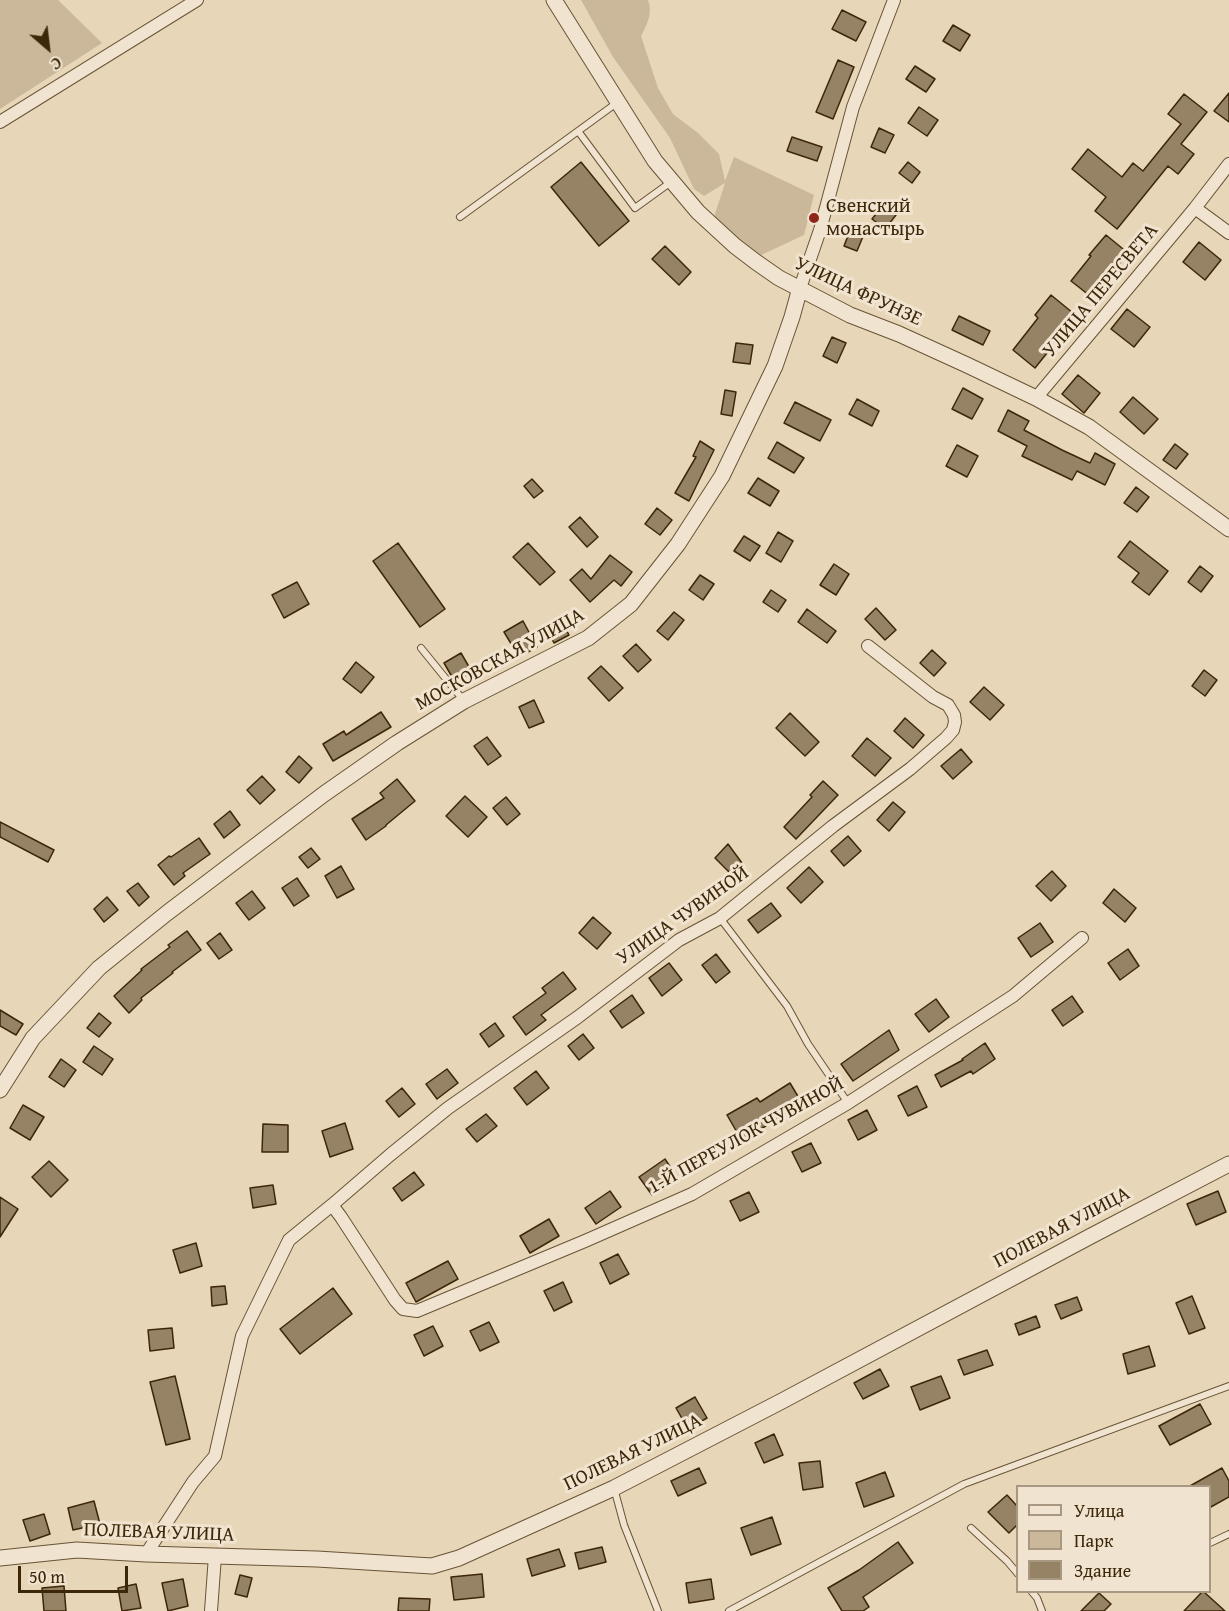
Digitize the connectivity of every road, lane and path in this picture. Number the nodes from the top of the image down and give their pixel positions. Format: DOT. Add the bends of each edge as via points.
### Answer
graph roads {
  1 [pos="197,0"];
  2 [pos="554,0"];
  3 [pos="894,0"];
  4 [pos="618,102"];
  5 [pos="0,122"];
  6 [pos="578,131"];
  7 [pos="1229,164"];
  8 [pos="672,182"];
  9 [pos="1195,208"];
  10 [pos="460,217"];
  11 [pos="1229,233"];
  12 [pos="800,288"];
  13 [pos="1036,398"];
  14 [pos="1229,529"];
  15 [pos="868,646"];
  16 [pos="421,648"];
  17 [pos="464,701"];
  18 [pos="720,918"];
  19 [pos="1082,938"];
  20 [pos="0,1090"];
  21 [pos="848,1103"];
  22 [pos="1229,1164"];
  23 [pos="332,1205"];
  24 [pos="1229,1386"];
  25 [pos="614,1488"];
  26 [pos="971,1528"];
  27 [pos="1229,1534"];
  28 [pos="1211,1542"];
  29 [pos="146,1554"];
  30 [pos="215,1556"];
  31 [pos="0,1558"];
  32 [pos="1016,1573"];
  33 [pos="1033,1593"];
  34 [pos="211,1611"];
  35 [pos="658,1611"];
  36 [pos="729,1611"];
  37 [pos="1042,1611"];
  1 -- 5 [label="street"];
  2 -- 4 [label="street, УЛИЦА ФРУНЗЕ"];
  3 -- 12 [label="street, МОСКОВСКАЯ УЛИЦА" via="854,108"];
  4 -- 6 [label="lane"];
  4 -- 8 [label="street, УЛИЦА ФРУНЗЕ"];
  6 -- 8 [label="lane" via="635,208"];
  6 -- 10 [label="lane"];
  7 -- 9 [label="street, УЛИЦА ПЕРЕСВЕТА"];
  8 -- 12 [label="street, УЛИЦА ФРУНЗЕ" via="735,246"];
  9 -- 11 [label="street"];
  9 -- 13 [label="street, УЛИЦА ПЕРЕСВЕТА"];
  12 -- 13 [label="street, УЛИЦА ФРУНЗЕ" via="850,315"];
  12 -- 17 [label="street, МОСКОВСКАЯ УЛИЦА" via="775,366 722,476 678,544 631,604 588,638"];
  13 -- 14 [label="street, УЛИЦА ФРУНЗЕ" via="1089,427"];
  15 -- 18 [label="street, УЛИЦА ЧУВИНОЙ" via="948,705 954,715 953,730 910,769"];
  16 -- 17 [label="lane"];
  17 -- 20 [label="street, МОСКОВСКАЯ УЛИЦА" via="324,794 99,968 33,1038"];
  18 -- 21 [label="lane" via="787,1006"];
  18 -- 23 [label="street, УЛИЦА ЧУВИНОЙ" via="679,940 448,1108"];
  19 -- 21 [label="street, 1-Й ПЕРЕУЛОК ЧУВИНОЙ" via="1013,996"];
  21 -- 23 [label="street, 1-Й ПЕРЕУЛОК ЧУВИНОЙ" via="692,1194 417,1311 403,1309 395,1300"];
  22 -- 25 [label="street, ПОЛЕВАЯ УЛИЦА"];
  23 -- 29 [label="street, УЛИЦА ЧУВИНОЙ" via="289,1240 242,1336 215,1456 193,1482"];
  24 -- 36 [label="lane" via="964,1484"];
  25 -- 30 [label="street, ПОЛЕВАЯ УЛИЦА" via="459,1558 432,1566"];
  25 -- 35 [label="lane" via="624,1525"];
  26 -- 32 [label="lane"];
  27 -- 28 [label="lane"];
  29 -- 30 [label="street, ПОЛЕВАЯ УЛИЦА"];
  29 -- 31 [label="street, ПОЛЕВАЯ УЛИЦА" via="76,1550"];
  30 -- 34 [label="street"];
  33 -- 37 [label="lane"];
}
